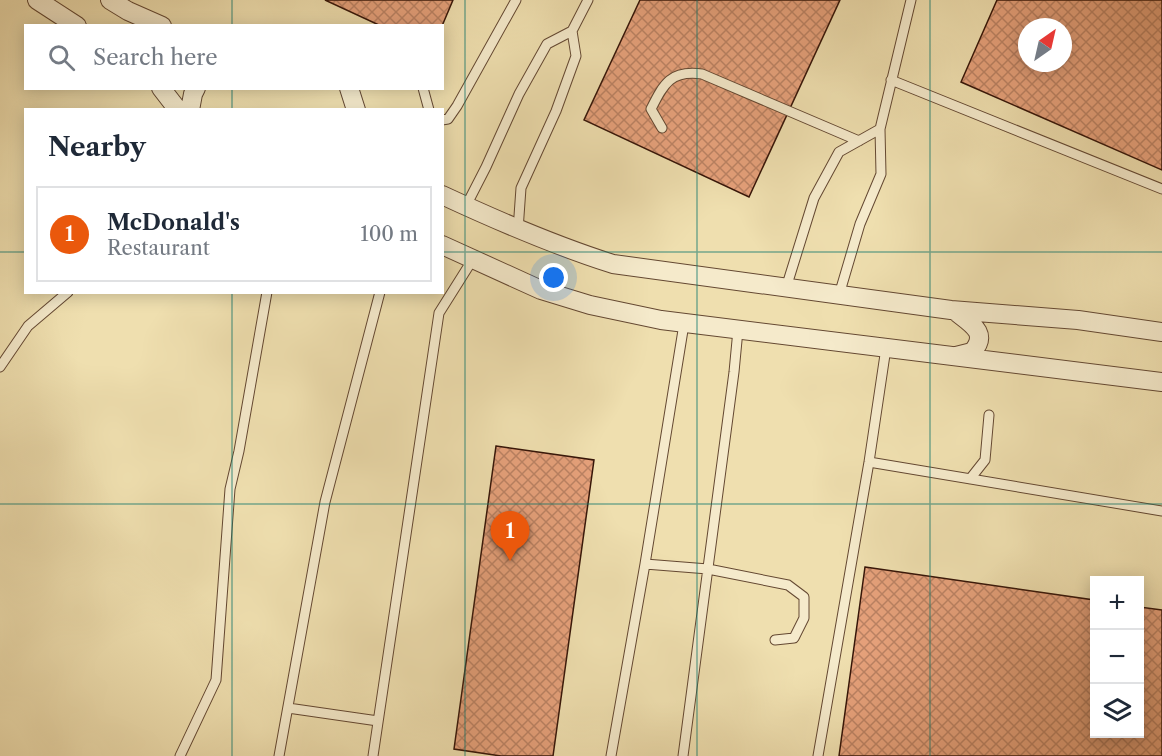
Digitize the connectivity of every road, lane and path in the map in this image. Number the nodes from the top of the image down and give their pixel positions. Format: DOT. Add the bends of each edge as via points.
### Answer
graph roads {
  1 [pos="37,0"];
  2 [pos="110,0"];
  3 [pos="516,0"];
  4 [pos="587,0"];
  5 [pos="911,0"];
  6 [pos="74,24"];
  7 [pos="157,24"];
  8 [pos="572,31"];
  9 [pos="891,80"];
  10 [pos="163,90"];
  11 [pos="195,90"];
  12 [pos="350,90"];
  13 [pos="424,90"];
  14 [pos="176,108"];
  15 [pos="191,108"];
  16 [pos="355,108"];
  17 [pos="428,108"];
  18 [pos="444,120"];
  19 [pos="662,128"];
  20 [pos="880,129"];
  21 [pos="859,141"];
  22 [pos="1162,189"];
  23 [pos="444,196"];
  24 [pos="466,206"];
  25 [pos="518,230"];
  26 [pos="444,246"];
  27 [pos="473,260"];
  28 [pos="786,288"];
  29 [pos="66,294"];
  30 [pos="267,294"];
  31 [pos="379,294"];
  32 [pos="839,295"];
  33 [pos="955,311"];
  34 [pos="684,324"];
  35 [pos="738,330"];
  36 [pos="1162,332"];
  37 [pos="886,348"];
  38 [pos="951,356"];
  39 [pos="0,368"];
  40 [pos="1162,382"];
  41 [pos="989,415"];
  42 [pos="869,462"];
  43 [pos="970,479"];
  44 [pos="1162,511"];
  45 [pos="645,564"];
  46 [pos="708,569"];
  47 [pos="775,640"];
  48 [pos="288,708"];
  49 [pos="378,721"];
  50 [pos="180,756"];
  51 [pos="279,756"];
  52 [pos="373,756"];
  53 [pos="611,756"];
  54 [pos="683,756"];
  55 [pos="818,756"];
  1 -- 6 [label="street"];
  2 -- 7 [label="street"];
  3 -- 18 [label="lane" via="457,106"];
  4 -- 8 [label="lane"];
  5 -- 9 [label="lane"];
  8 -- 24 [label="lane" via="547,44"];
  8 -- 25 [label="lane" via="576,56 521,189"];
  9 -- 20 [label="lane"];
  9 -- 22 [label="lane"];
  10 -- 14 [label="street"];
  11 -- 15 [label="street"];
  12 -- 16 [label="street"];
  13 -- 17 [label="lane"];
  19 -- 21 [label="lane" via="651,110 659,92 673,77 686,72 702,74"];
  20 -- 21 [label="lane"];
  20 -- 32 [label="lane" via="881,174 860,224"];
  21 -- 28 [label="lane" via="839,152 814,198"];
  23 -- 24 [label="street"];
  24 -- 25 [label="street"];
  25 -- 28 [label="street" via="614,264"];
  26 -- 27 [label="street"];
  27 -- 34 [label="street" via="541,290 590,305"];
  27 -- 49 [label="lane" via="439,313"];
  28 -- 32 [label="street"];
  29 -- 39 [label="lane" via="28,326"];
  30 -- 50 [label="lane" via="230,489 216,680"];
  31 -- 48 [label="lane" via="325,502"];
  32 -- 33 [label="street"];
  33 -- 36 [label="street" via="1078,320"];
  33 -- 38 [label="street" via="976,329 980,342 972,352"];
  34 -- 35 [label="street"];
  34 -- 45 [label="lane"];
  35 -- 37 [label="street"];
  35 -- 46 [label="lane"];
  37 -- 38 [label="street"];
  37 -- 42 [label="lane"];
  38 -- 40 [label="street"];
  41 -- 43 [label="lane" via="985,459"];
  42 -- 43 [label="lane"];
  42 -- 55 [label="lane"];
  43 -- 44 [label="lane"];
  45 -- 46 [label="lane"];
  45 -- 53 [label="lane"];
  46 -- 47 [label="lane" via="788,585 804,597 804,618 794,638"];
  46 -- 54 [label="lane"];
  48 -- 49 [label="lane"];
  48 -- 51 [label="lane"];
  49 -- 52 [label="lane"];
}
